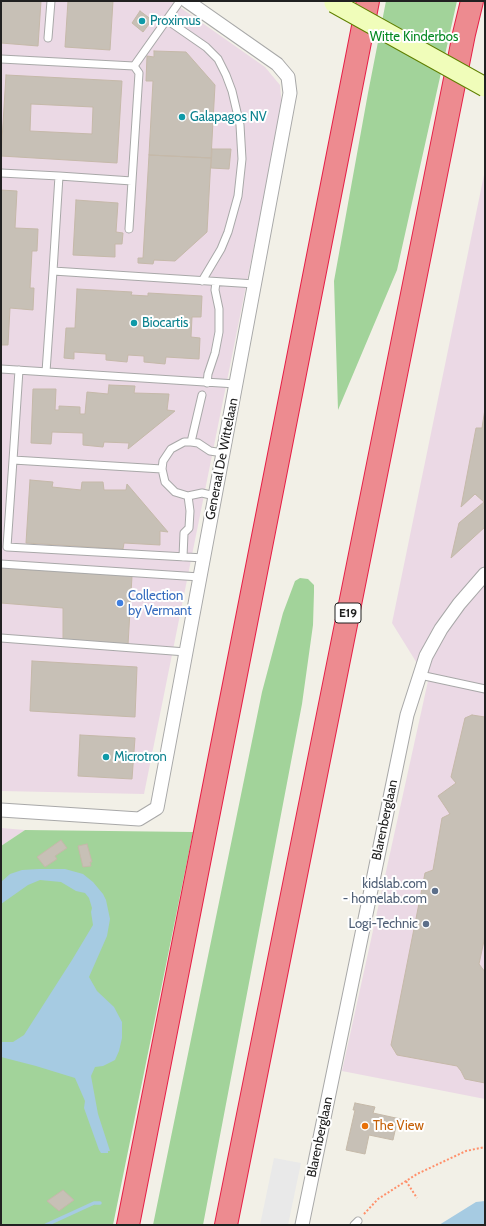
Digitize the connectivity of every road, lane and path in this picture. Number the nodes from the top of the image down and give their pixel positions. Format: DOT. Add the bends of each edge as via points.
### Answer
graph roads {
  1 [pos="51,1"];
  2 [pos="180,1"];
  3 [pos="187,1"];
  4 [pos="368,1"];
  5 [pos="472,1"];
  6 [pos="334,3"];
  7 [pos="167,20"];
  8 [pos="48,38"];
  9 [pos="1,58"];
  10 [pos="134,66"];
  11 [pos="485,87"];
  12 [pos="1,173"];
  13 [pos="59,176"];
  14 [pos="132,181"];
  15 [pos="129,229"];
  16 [pos="53,271"];
  17 [pos="202,281"];
  18 [pos="216,282"];
  19 [pos="255,284"];
  20 [pos="1,369"];
  21 [pos="19,370"];
  22 [pos="46,372"];
  23 [pos="208,383"];
  24 [pos="236,384"];
  25 [pos="202,395"];
  26 [pos="191,442"];
  27 [pos="223,453"];
  28 [pos="13,460"];
  29 [pos="162,469"];
  30 [pos="188,496"];
  31 [pos="215,496"];
  32 [pos="4,547"];
  33 [pos="183,557"];
  34 [pos="204,558"];
  35 [pos="1,564"];
  36 [pos="485,574"];
  37 [pos="200,577"];
  38 [pos="1,638"];
  39 [pos="186,652"];
  40 [pos="420,675"];
  41 [pos="485,689"];
  42 [pos="1,810"];
  43 [pos="485,1147"];
  44 [pos="406,1181"];
  45 [pos="417,1198"];
  46 [pos="356,1223"];
  47 [pos="128,1225"];
  48 [pos="226,1225"];
  49 [pos="302,1225"];
  1 -- 8 [label="lane"];
  2 -- 7 [label="lane"];
  3 -- 19 [label="street, Generaal De Wittelaan" via="277,64 288,77 290,93"];
  4 -- 47 [label="highway"];
  5 -- 48 [label="highway, E19"];
  6 -- 11 [label="street, bridge"];
  7 -- 10 [label="lane"];
  7 -- 17 [label="lane" via="206,47 218,59 232,91 240,125 241,177 234,214 221,249"];
  9 -- 10 [label="lane"];
  10 -- 14 [label="lane" via="139,73"];
  12 -- 13 [label="lane"];
  13 -- 14 [label="lane"];
  13 -- 16 [label="lane"];
  14 -- 15 [label="lane"];
  16 -- 17 [label="lane"];
  16 -- 22 [label="lane"];
  17 -- 18 [label="lane"];
  18 -- 19 [label="lane"];
  18 -- 23 [label="lane" via="219,332"];
  19 -- 24 [label="street, Generaal De Wittelaan"];
  20 -- 21 [label="lane"];
  21 -- 22 [label="lane"];
  21 -- 28 [label="lane"];
  22 -- 23 [label="lane"];
  23 -- 24 [label="lane"];
  24 -- 27 [label="street, Generaal De Wittelaan"];
  25 -- 26 [label="lane"];
  26 -- 27 [label="lane" via="205,446 210,451"];
  26 -- 29 [label="lane" via="171,449 166,455"];
  27 -- 31 [label="street, Generaal De Wittelaan"];
  28 -- 29 [label="lane"];
  28 -- 32 [label="lane"];
  29 -- 30 [label="lane" via="165,482 170,488"];
  30 -- 31 [label="lane"];
  30 -- 33 [label="lane" via="189,528 184,533"];
  31 -- 34 [label="street, Generaal De Wittelaan"];
  32 -- 33 [label="lane"];
  33 -- 34 [label="lane"];
  34 -- 37 [label="street, Generaal De Wittelaan"];
  35 -- 37 [label="lane"];
  36 -- 40 [label="street, Blarenberglaan" via="441,629 426,656"];
  37 -- 39 [label="street, Generaal De Wittelaan"];
  38 -- 39 [label="lane"];
  39 -- 42 [label="street, Generaal De Wittelaan" via="157,808 139,819"];
  40 -- 41 [label="lane"];
  40 -- 49 [label="street, Blarenberglaan" via="407,715"];
  43 -- 44 [label="path" via="466,1151"];
  44 -- 45 [label="path"];
  44 -- 46 [label="path" via="378,1199"];
}
